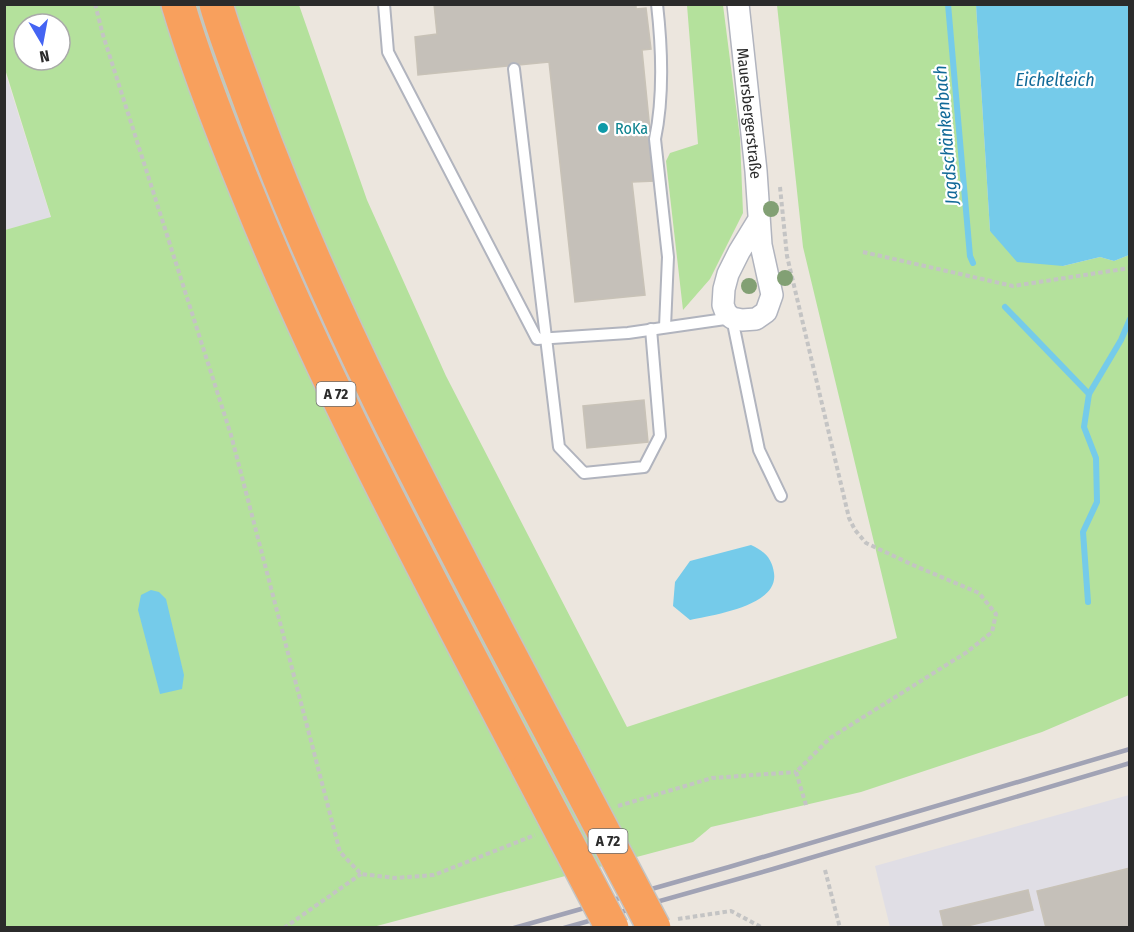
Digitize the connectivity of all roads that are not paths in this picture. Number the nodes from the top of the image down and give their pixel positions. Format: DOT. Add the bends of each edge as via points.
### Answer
graph roads {
  1 [pos="178,4"];
  2 [pos="384,4"];
  3 [pos="657,4"];
  4 [pos="738,4"];
  5 [pos="219,9"];
  6 [pos="514,69"];
  7 [pos="758,221"];
  8 [pos="732,318"];
  9 [pos="665,327"];
  10 [pos="651,329"];
  11 [pos="546,338"];
  12 [pos="781,496"];
  13 [pos="665,923"];
  14 [pos="612,927"];
  1 -- 14 [label="highway, A 72, bridge" via="235,163 294,305 396,516"];
  2 -- 11 [label="lane" via="388,52 537,339"];
  3 -- 9 [label="lane" via="661,41 655,139 668,257"];
  4 -- 7 [label="street, Mauersbergerstraße"];
  5 -- 13 [label="highway, A 72, bridge" via="269,153 324,285 404,452 563,755"];
  6 -- 11 [label="lane"];
  7 -- 8 [label="street" via="728,274 723,305"];
  7 -- 8 [label="street, Mauersbergerstraße" via="772,295 766,312 756,318"];
  8 -- 9 [label="lane"];
  8 -- 12 [label="lane" via="759,450"];
  9 -- 10 [label="lane"];
  10 -- 11 [label="lane"];
  10 -- 11 [label="lane" via="660,436 644,467 584,473 560,447"];
}
